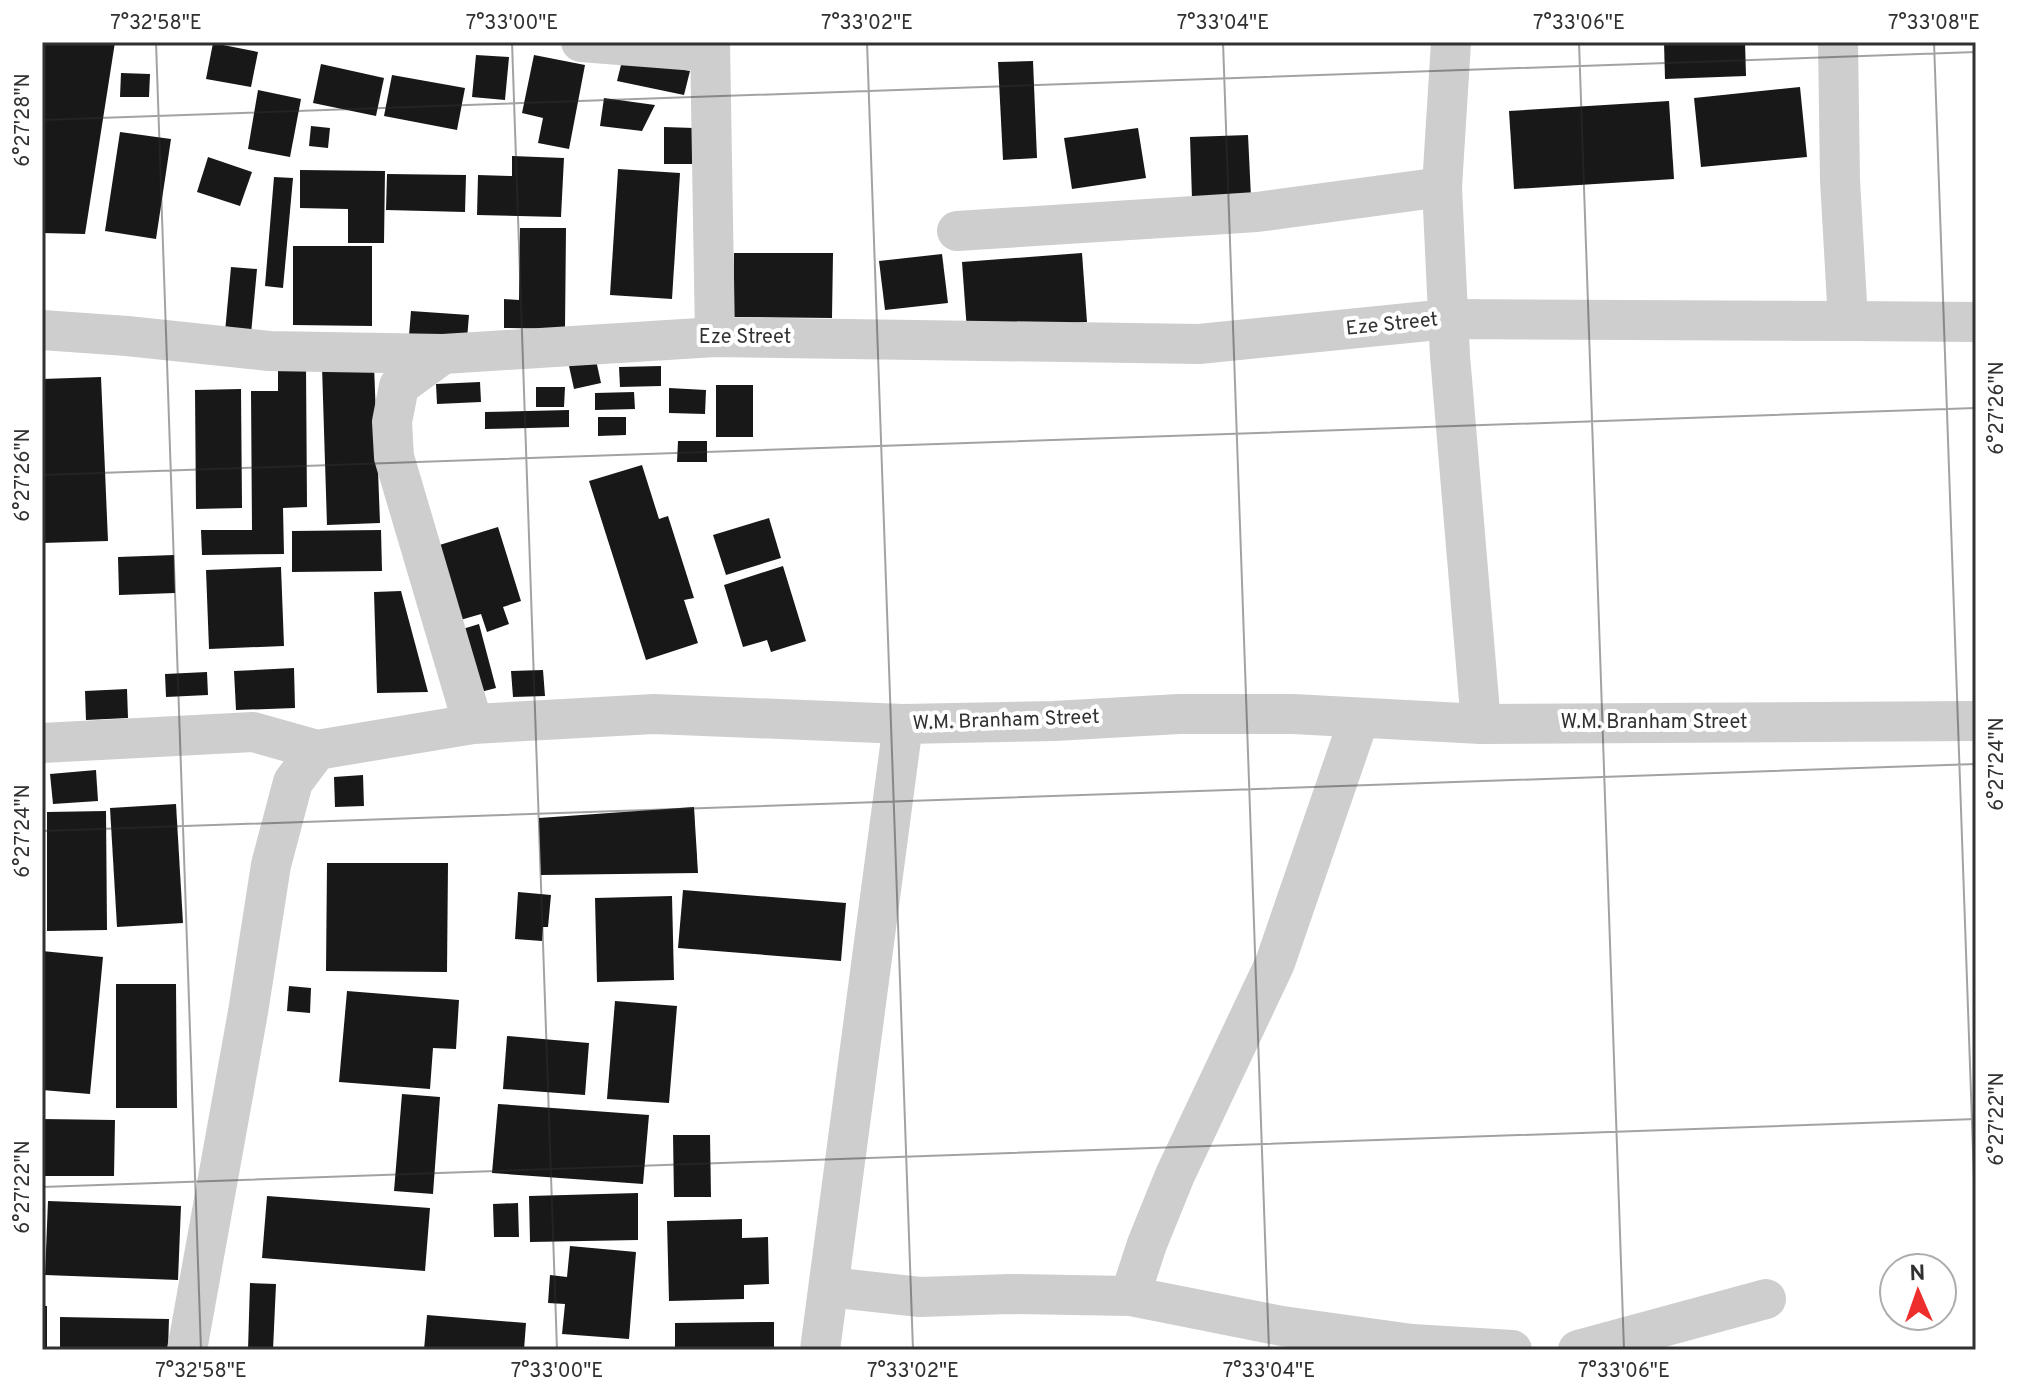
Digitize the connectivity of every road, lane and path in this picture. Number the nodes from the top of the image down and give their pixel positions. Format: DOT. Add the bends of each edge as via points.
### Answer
graph roads {
  1 [pos="581,42"];
  2 [pos="1451,42"];
  3 [pos="1838,42"];
  4 [pos="710,47"];
  5 [pos="1442,187"];
  6 [pos="957,231"];
  7 [pos="1448,319"];
  8 [pos="1848,321"];
  9 [pos="1976,322"];
  10 [pos="42,330"];
  11 [pos="715,337"];
  12 [pos="443,354"];
  13 [pos="1359,719"];
  14 [pos="1976,721"];
  15 [pos="473,724"];
  16 [pos="903,724"];
  17 [pos="1481,724"];
  18 [pos="42,743"];
  19 [pos="317,750"];
  20 [pos="829,1287"];
  21 [pos="1130,1296"];
  22 [pos="1766,1299"];
  23 [pos="187,1350"];
  24 [pos="820,1350"];
  25 [pos="1512,1350"];
  26 [pos="1578,1350"];
  1 -- 4 [label="street"];
  2 -- 5 [label="street"];
  3 -- 8 [label="street"];
  4 -- 11 [label="street"];
  5 -- 6 [label="street" via="1257,212"];
  5 -- 7 [label="street"];
  7 -- 8 [label="street, Eze Street"];
  7 -- 11 [label="street, Eze Street" via="1199,344"];
  7 -- 17 [label="street"];
  8 -- 9 [label="street, Eze Street"];
  10 -- 12 [label="street, Eze Street" via="269,351"];
  11 -- 12 [label="street, Eze Street"];
  12 -- 15 [label="street" via="399,386 392,422 394,457"];
  13 -- 16 [label="street, W.M. Branham Street" via="1193,714"];
  13 -- 17 [label="street, W.M. Branham Street"];
  13 -- 21 [label="street" via="1275,963 1175,1175"];
  14 -- 17 [label="street, W.M. Branham Street"];
  15 -- 16 [label="street, W.M. Branham Street" via="654,714"];
  15 -- 19 [label="street, W.M. Branham Street"];
  16 -- 20 [label="street"];
  18 -- 19 [label="street, W.M. Branham Street" via="253,732"];
  19 -- 23 [label="street" via="293,782 271,865"];
  20 -- 21 [label="street" via="920,1297"];
  20 -- 24 [label="street"];
  21 -- 25 [label="street" via="1282,1326 1412,1344"];
  22 -- 26 [label="street"];
}
